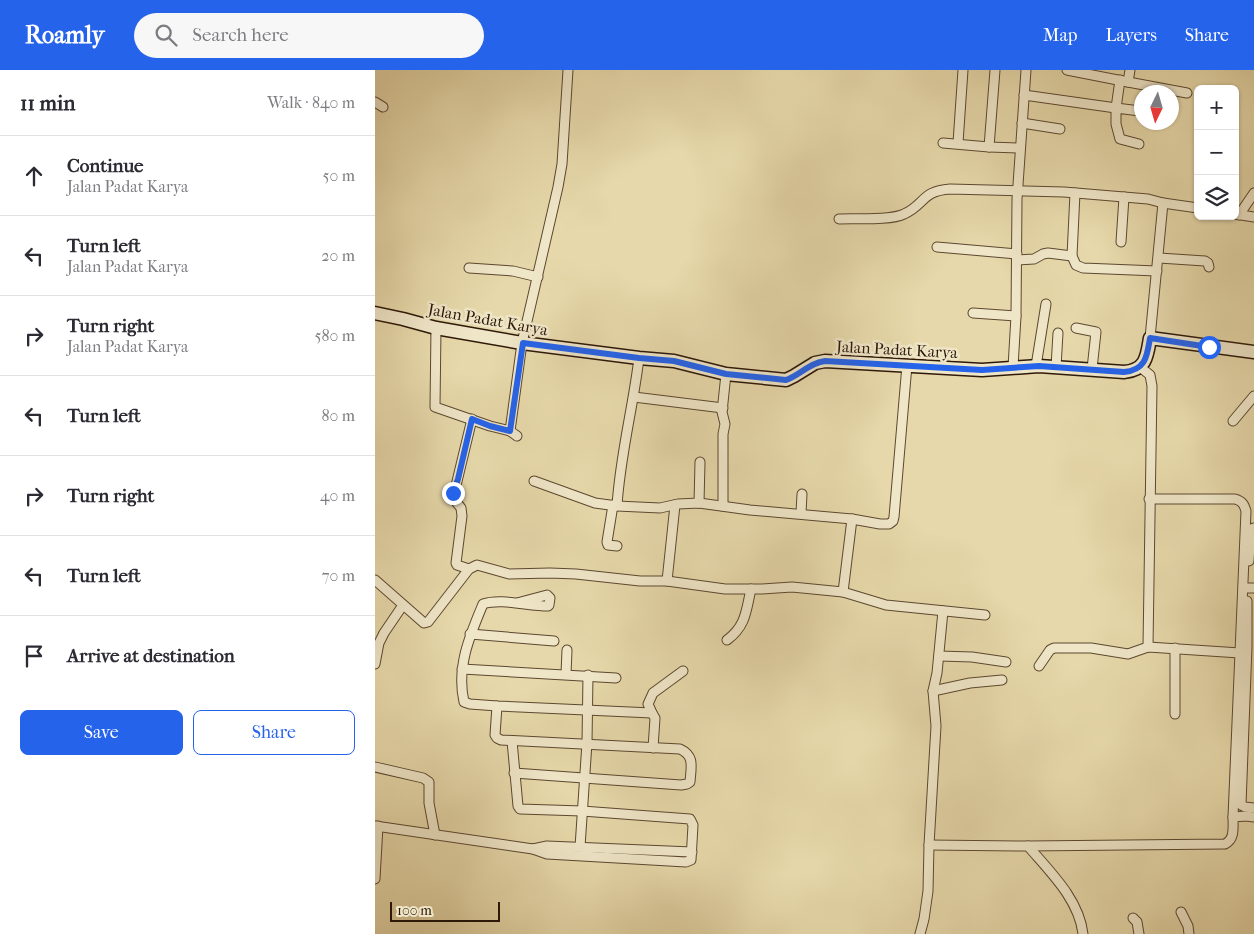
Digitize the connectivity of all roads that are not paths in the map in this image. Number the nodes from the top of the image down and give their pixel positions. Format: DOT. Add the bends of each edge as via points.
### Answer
graph roads {
  1 [pos="568,70"];
  2 [pos="963,70"];
  3 [pos="995,70"];
  4 [pos="1026,70"];
  5 [pos="1067,70"];
  6 [pos="1130,70"];
  7 [pos="1124,81"];
  8 [pos="1187,94"];
  9 [pos="1024,95"];
  10 [pos="1116,108"];
  11 [pos="1134,110"];
  12 [pos="1022,123"];
  13 [pos="1060,129"];
  14 [pos="943,142"];
  15 [pos="958,143"];
  16 [pos="1139,144"];
  17 [pos="989,147"];
  18 [pos="1020,148"];
  19 [pos="1018,190"];
  20 [pos="1075,192"];
  21 [pos="1254,194"];
  22 [pos="1124,197"];
  23 [pos="1163,203"];
  24 [pos="1194,207"];
  25 [pos="1239,212"];
  26 [pos="1239,214"];
  27 [pos="1254,217"];
  28 [pos="839,219"];
  29 [pos="1121,242"];
  30 [pos="937,247"];
  31 [pos="1073,256"];
  32 [pos="1017,257"];
  33 [pos="1159,258"];
  34 [pos="1209,267"];
  35 [pos="469,268"];
  36 [pos="1157,272"];
  37 [pos="538,276"];
  38 [pos="1046,304"];
  39 [pos="375,313"];
  40 [pos="973,313"];
  41 [pos="1016,316"];
  42 [pos="437,328"];
  43 [pos="1076,328"];
  44 [pos="1058,333"];
  45 [pos="1150,338"];
  46 [pos="523,343"];
  47 [pos="1254,352"];
  48 [pos="639,358"];
  49 [pos="907,365"];
  50 [pos="1036,366"];
  51 [pos="1013,367"];
  52 [pos="1056,367"];
  53 [pos="1139,367"];
  54 [pos="1092,369"];
  55 [pos="726,374"];
  56 [pos="1254,396"];
  57 [pos="634,397"];
  58 [pos="723,408"];
  59 [pos="472,419"];
  60 [pos="1233,422"];
  61 [pos="701,462"];
  62 [pos="534,481"];
  63 [pos="802,494"];
  64 [pos="1149,499"];
  65 [pos="699,503"];
  66 [pos="675,504"];
  67 [pos="615,506"];
  68 [pos="723,506"];
  69 [pos="801,513"];
  70 [pos="852,519"];
  71 [pos="1254,528"];
  72 [pos="617,546"];
  73 [pos="1251,559"];
  74 [pos="469,569"];
  75 [pos="375,580"];
  76 [pos="667,581"];
  77 [pos="1250,588"];
  78 [pos="751,589"];
  79 [pos="843,592"];
  80 [pos="517,603"];
  81 [pos="403,604"];
  82 [pos="943,610"];
  83 [pos="985,614"];
  84 [pos="1251,616"];
  85 [pos="470,634"];
  86 [pos="727,640"];
  87 [pos="553,641"];
  88 [pos="1251,646"];
  89 [pos="1148,647"];
  90 [pos="1175,648"];
  91 [pos="567,650"];
  92 [pos="1240,653"];
  93 [pos="939,656"];
  94 [pos="1006,662"];
  95 [pos="375,664"];
  96 [pos="1039,666"];
  97 [pos="462,669"];
  98 [pos="683,671"];
  99 [pos="566,674"];
  100 [pos="588,675"];
  101 [pos="616,678"];
  102 [pos="1002,680"];
  103 [pos="1250,680"];
  104 [pos="933,691"];
  105 [pos="497,706"];
  106 [pos="587,709"];
  107 [pos="1244,712"];
  108 [pos="1254,712"];
  109 [pos="653,713"];
  110 [pos="1175,714"];
  111 [pos="512,741"];
  112 [pos="587,744"];
  113 [pos="1243,744"];
  114 [pos="1254,745"];
  115 [pos="653,748"];
  116 [pos="375,767"];
  117 [pos="514,773"];
  118 [pos="1243,776"];
  119 [pos="1254,777"];
  120 [pos="584,778"];
  121 [pos="1254,808"];
  122 [pos="582,811"];
  123 [pos="1233,817"];
  124 [pos="1254,817"];
  125 [pos="376,826"];
  126 [pos="435,834"];
  127 [pos="929,845"];
  128 [pos="1028,846"];
  129 [pos="580,847"];
  130 [pos="622,849"];
  131 [pos="533,850"];
  132 [pos="692,852"];
  133 [pos="621,859"];
  134 [pos="375,879"];
  135 [pos="1181,912"];
  136 [pos="1133,918"];
  137 [pos="920,934"];
  138 [pos="1083,934"];
  139 [pos="1139,934"];
  140 [pos="1189,934"];
  1 -- 37 [label="street" via="561,172"];
  2 -- 15 [label="street"];
  3 -- 17 [label="street"];
  4 -- 9 [label="street"];
  5 -- 7 [label="street"];
  6 -- 7 [label="street"];
  7 -- 8 [label="street"];
  7 -- 10 [label="street"];
  9 -- 10 [label="street"];
  9 -- 12 [label="street"];
  10 -- 11 [label="street"];
  10 -- 16 [label="street" via="1120,139"];
  12 -- 13 [label="street"];
  12 -- 18 [label="street"];
  14 -- 15 [label="street"];
  15 -- 17 [label="street"];
  17 -- 18 [label="street"];
  18 -- 19 [label="street"];
  19 -- 20 [label="street"];
  19 -- 28 [label="street" via="942,190 933,192 903,215"];
  19 -- 32 [label="street"];
  20 -- 22 [label="street"];
  20 -- 31 [label="street"];
  21 -- 25 [label="street"];
  22 -- 23 [label="street"];
  22 -- 29 [label="street"];
  23 -- 24 [label="street"];
  23 -- 33 [label="street"];
  26 -- 27 [label="street"];
  30 -- 32 [label="street"];
  31 -- 32 [label="street" via="1048,253 1034,259"];
  31 -- 36 [label="street" via="1081,268"];
  32 -- 41 [label="street"];
  33 -- 34 [label="street" via="1205,261"];
  33 -- 36 [label="street"];
  35 -- 37 [label="street"];
  36 -- 45 [label="street"];
  37 -- 46 [label="street"];
  38 -- 50 [label="street"];
  39 -- 42 [label="street, Jalan Padat Karya"];
  40 -- 41 [label="street"];
  41 -- 51 [label="street"];
  42 -- 46 [label="street, Jalan Padat Karya"];
  42 -- 59 [label="street" via="435,407"];
  43 -- 54 [label="street" via="1096,332"];
  44 -- 52 [label="street"];
  45 -- 47 [label="street"];
  45 -- 53 [label="street" via="1147,356"];
  46 -- 48 [label="street, Jalan Padat Karya"];
  46 -- 59 [label="street" via="513,434"];
  48 -- 55 [label="street, Jalan Padat Karya" via="674,361"];
  48 -- 57 [label="street"];
  49 -- 51 [label="street, Jalan Padat Karya" via="982,370"];
  49 -- 55 [label="street, Jalan Padat Karya" via="825,361 815,363 786,380"];
  49 -- 70 [label="street" via="893,522 880,524"];
  50 -- 51 [label="street, Jalan Padat Karya"];
  50 -- 52 [label="street, Jalan Padat Karya"];
  52 -- 54 [label="street, Jalan Padat Karya"];
  53 -- 54 [label="street, Jalan Padat Karya" via="1124,372"];
  53 -- 64 [label="street" via="1150,375 1152,386"];
  55 -- 58 [label="street"];
  56 -- 60 [label="street"];
  57 -- 58 [label="street"];
  57 -- 67 [label="street"];
  58 -- 68 [label="street"];
  59 -- 74 [label="street" via="453,498 463,516 457,565"];
  61 -- 65 [label="street"];
  62 -- 67 [label="street" via="595,503"];
  63 -- 69 [label="street"];
  64 -- 89 [label="street"];
  64 -- 92 [label="street" via="1235,499 1244,505"];
  65 -- 66 [label="street"];
  65 -- 68 [label="street"];
  66 -- 67 [label="street" via="660,508"];
  66 -- 76 [label="street"];
  67 -- 72 [label="street" via="607,542"];
  68 -- 69 [label="street"];
  69 -- 70 [label="street"];
  70 -- 79 [label="street"];
  71 -- 73 [label="street" via="1251,529"];
  73 -- 77 [label="street"];
  74 -- 76 [label="street" via="477,565 509,574 576,574"];
  74 -- 81 [label="street" via="428,622 424,623"];
  75 -- 81 [label="street"];
  76 -- 78 [label="street"];
  77 -- 84 [label="street"];
  78 -- 79 [label="street" via="792,587"];
  78 -- 86 [label="street" via="745,619"];
  79 -- 82 [label="street" via="886,605"];
  80 -- 85 [label="street" via="483,604"];
  81 -- 95 [label="street" via="383,633"];
  82 -- 83 [label="street"];
  82 -- 93 [label="street"];
  84 -- 88 [label="street"];
  85 -- 87 [label="street"];
  85 -- 97 [label="street"];
  88 -- 103 [label="street"];
  89 -- 90 [label="street"];
  89 -- 96 [label="street" via="1128,654 1091,648 1054,648"];
  90 -- 92 [label="street"];
  90 -- 110 [label="street"];
  91 -- 99 [label="street"];
  92 -- 123 [label="street"];
  93 -- 94 [label="street"];
  93 -- 104 [label="street"];
  97 -- 99 [label="street"];
  97 -- 105 [label="street" via="464,702"];
  98 -- 109 [label="street" via="653,693 648,704"];
  99 -- 100 [label="street"];
  100 -- 101 [label="street"];
  100 -- 106 [label="street"];
  102 -- 104 [label="street"];
  103 -- 107 [label="street"];
  104 -- 127 [label="street" via="936,726"];
  105 -- 106 [label="street"];
  105 -- 111 [label="street" via="495,734 497,738"];
  106 -- 109 [label="street"];
  106 -- 112 [label="street"];
  107 -- 108 [label="street"];
  107 -- 113 [label="street"];
  109 -- 115 [label="street"];
  111 -- 112 [label="street"];
  111 -- 117 [label="street"];
  112 -- 115 [label="street"];
  112 -- 120 [label="street"];
  113 -- 114 [label="street"];
  113 -- 118 [label="street"];
  115 -- 120 [label="street" via="680,749 688,753 691,759 690,782 681,785"];
  116 -- 126 [label="street" via="427,780"];
  117 -- 120 [label="street"];
  117 -- 122 [label="street" via="521,809"];
  118 -- 119 [label="street"];
  118 -- 121 [label="street" via="1241,804"];
  120 -- 122 [label="street"];
  122 -- 129 [label="street"];
  122 -- 132 [label="street" via="690,819 693,825"];
  123 -- 124 [label="street"];
  123 -- 128 [label="street" via="1233,836 1225,844"];
  125 -- 126 [label="street"];
  125 -- 134 [label="street"];
  126 -- 131 [label="street"];
  127 -- 128 [label="street"];
  127 -- 137 [label="street" via="928,892"];
  128 -- 138 [label="street" via="1071,899"];
  129 -- 130 [label="street"];
  129 -- 131 [label="street" via="547,846"];
  130 -- 132 [label="street"];
  130 -- 133 [label="street"];
  131 -- 133 [label="street" via="547,854"];
  132 -- 133 [label="street" via="691,860 686,862"];
  135 -- 140 [label="street"];
  136 -- 139 [label="street"];
}
